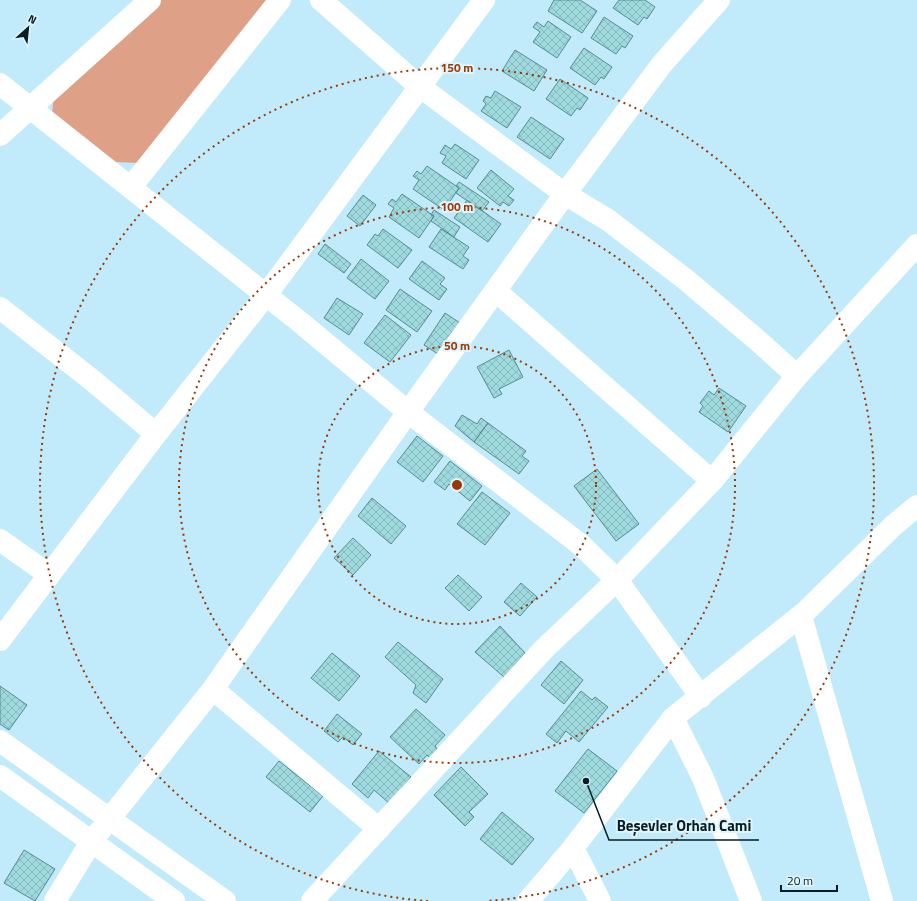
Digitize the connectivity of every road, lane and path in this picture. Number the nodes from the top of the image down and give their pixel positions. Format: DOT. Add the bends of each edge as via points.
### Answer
graph roads {
  1 [pos="150,0"];
  2 [pos="280,0"];
  3 [pos="321,0"];
  4 [pos="719,0"];
  5 [pos="476,3"];
  6 [pos="0,84"];
  7 [pos="419,86"];
  8 [pos="31,107"];
  9 [pos="0,135"];
  10 [pos="132,187"];
  11 [pos="565,194"];
  12 [pos="917,245"];
  13 [pos="496,291"];
  14 [pos="266,295"];
  15 [pos="0,308"];
  16 [pos="797,376"];
  17 [pos="408,412"];
  18 [pos="156,434"];
  19 [pos="712,481"];
  20 [pos="917,506"];
  21 [pos="0,540"];
  22 [pos="48,574"];
  23 [pos="617,580"];
  24 [pos="801,616"];
  25 [pos="0,640"];
  26 [pos="214,689"];
  27 [pos="701,697"];
  28 [pos="674,718"];
  29 [pos="0,741"];
  30 [pos="0,776"];
  31 [pos="109,818"];
  32 [pos="379,829"];
  33 [pos="91,842"];
  34 [pos="573,848"];
  35 [pos="55,901"];
  36 [pos="174,901"];
  37 [pos="225,901"];
  38 [pos="312,901"];
  39 [pos="528,901"];
  40 [pos="600,901"];
  41 [pos="751,901"];
  42 [pos="882,901"];
  1 -- 8 [label="street"];
  2 -- 10 [label="street"];
  3 -- 7 [label="street"];
  4 -- 11 [label="street" via="662,64"];
  5 -- 7 [label="street"];
  6 -- 8 [label="street"];
  7 -- 11 [label="street"];
  7 -- 14 [label="street"];
  8 -- 9 [label="street"];
  8 -- 10 [label="street"];
  10 -- 14 [label="street"];
  11 -- 13 [label="street"];
  11 -- 16 [label="street" via="608,220 685,279"];
  12 -- 16 [label="street"];
  13 -- 17 [label="street"];
  13 -- 19 [label="street"];
  14 -- 17 [label="street"];
  14 -- 18 [label="street"];
  15 -- 18 [label="street"];
  16 -- 19 [label="street"];
  17 -- 23 [label="street" via="581,545"];
  17 -- 26 [label="street"];
  18 -- 22 [label="street"];
  19 -- 23 [label="street"];
  20 -- 24 [label="street" via="894,525"];
  21 -- 22 [label="street"];
  22 -- 25 [label="street"];
  23 -- 27 [label="street"];
  23 -- 32 [label="street" via="544,648"];
  24 -- 27 [label="street"];
  24 -- 42 [label="street"];
  26 -- 31 [label="street"];
  26 -- 32 [label="street"];
  27 -- 28 [label="street"];
  28 -- 34 [label="street"];
  28 -- 41 [label="street" via="703,778"];
  29 -- 31 [label="street"];
  30 -- 33 [label="street"];
  31 -- 33 [label="street"];
  31 -- 37 [label="street"];
  32 -- 38 [label="street"];
  33 -- 35 [label="street"];
  33 -- 36 [label="street"];
  34 -- 39 [label="street"];
  34 -- 40 [label="street"];
}
